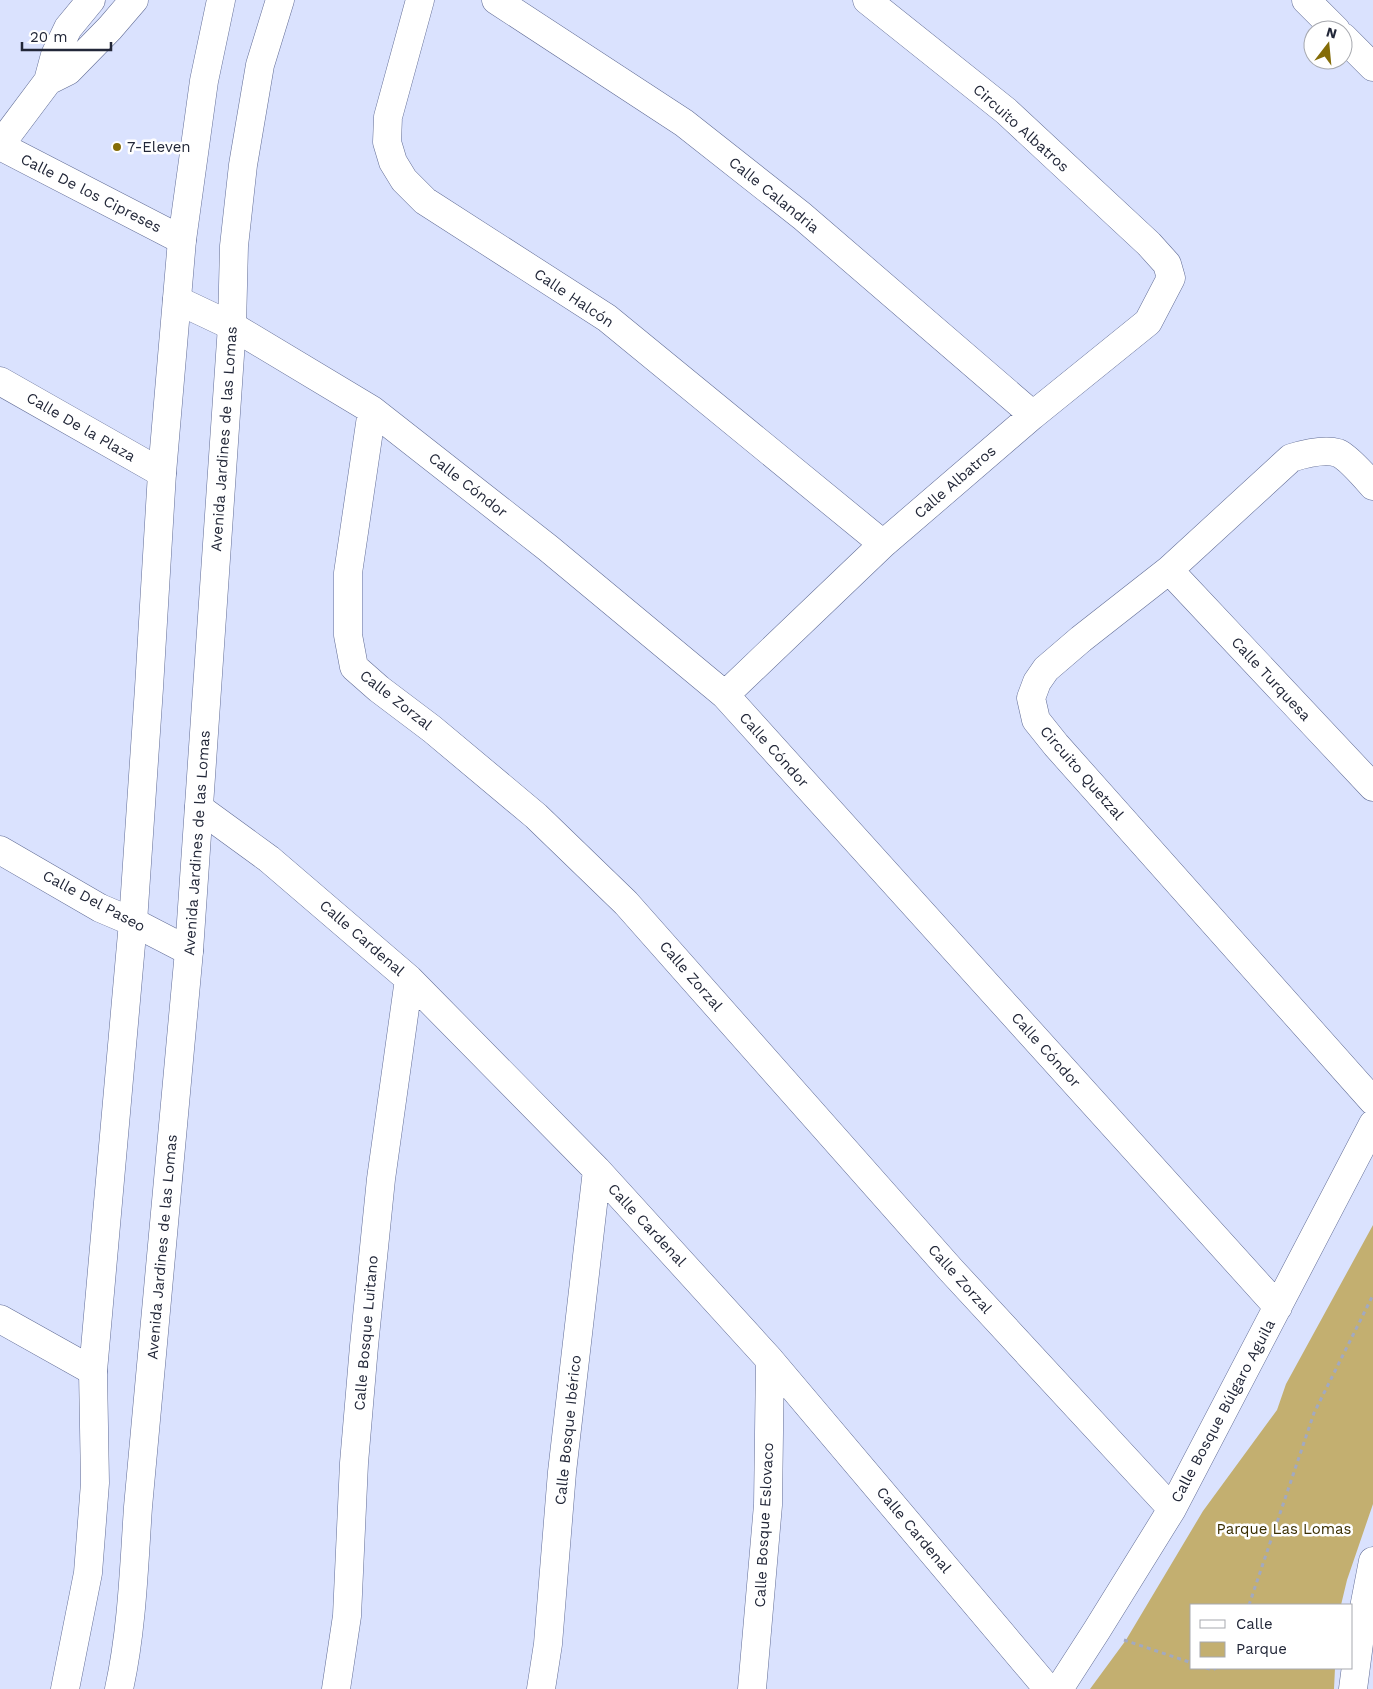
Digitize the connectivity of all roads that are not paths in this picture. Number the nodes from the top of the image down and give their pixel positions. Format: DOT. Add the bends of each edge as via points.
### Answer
graph roads {
  1 [pos="91,0"];
  2 [pos="134,0"];
  3 [pos="221,0"];
  4 [pos="280,0"];
  5 [pos="420,0"];
  6 [pos="496,0"];
  7 [pos="867,0"];
  8 [pos="1306,0"];
  9 [pos="1326,20"];
  10 [pos="1353,47"];
  11 [pos="1373,67"];
  12 [pos="48,81"];
  13 [pos="0,146"];
  14 [pos="182,240"];
  15 [pos="1166,264"];
  16 [pos="177,300"];
  17 [pos="232,326"];
  18 [pos="0,381"];
  19 [pos="372,410"];
  20 [pos="1032,415"];
  21 [pos="162,473"];
  22 [pos="1373,486"];
  23 [pos="883,544"];
  24 [pos="1169,570"];
  25 [pos="724,695"];
  26 [pos="1373,787"];
  27 [pos="199,808"];
  28 [pos="0,850"];
  29 [pos="133,922"];
  30 [pos="189,951"];
  31 [pos="409,979"];
  32 [pos="1373,1101"];
  33 [pos="1373,1124"];
  34 [pos="597,1170"];
  35 [pos="1278,1307"];
  36 [pos="0,1319"];
  37 [pos="770,1360"];
  38 [pos="92,1371"];
  39 [pos="1172,1509"];
  40 [pos="1373,1561"];
  41 [pos="1368,1614"];
  42 [pos="64,1689"];
  43 [pos="119,1689"];
  44 [pos="336,1689"];
  45 [pos="541,1689"];
  46 [pos="752,1689"];
  47 [pos="1048,1689"];
  48 [pos="1059,1689"];
  49 [pos="1353,1689"];
  1 -- 12 [label="street" via="68,28 55,55"];
  2 -- 12 [label="street" via="68,71"];
  3 -- 14 [label="street" via="204,81"];
  4 -- 17 [label="street, Avenida Jardines de las Lomas" via="260,65 243,165 234,246"];
  5 -- 23 [label="street, Calle Halcón" via="388,117 388,142 393,162 404,180 425,201 606,318"];
  6 -- 20 [label="street, Calle Calandria" via="684,123 802,216"];
  7 -- 15 [label="street, Circuito Albatros" via="1006,111 1149,244"];
  8 -- 9 [label="street"];
  10 -- 11 [label="street"];
  12 -- 13 [label="street"];
  13 -- 14 [label="street, Calle De los Cipreses"];
  14 -- 16 [label="street"];
  15 -- 20 [label="street, Calle Albatros" via="1171,278 1148,322"];
  16 -- 17 [label="street, Calle Cóndor"];
  16 -- 21 [label="street"];
  17 -- 19 [label="street, Calle Cóndor"];
  17 -- 27 [label="street, Avenida Jardines de las Lomas"];
  18 -- 21 [label="street, Calle De la Plaza"];
  19 -- 25 [label="street, Calle Cóndor" via="548,548"];
  19 -- 39 [label="street, Calle Zorzal" via="348,573 348,635 354,667 536,816 626,903 945,1262"];
  20 -- 23 [label="street, Calle Albatros"];
  21 -- 29 [label="street"];
  22 -- 24 [label="street, Circuito Quetzal" via="1338,453 1313,452 1291,458"];
  23 -- 25 [label="street, Calle Albatros"];
  24 -- 26 [label="street, Calle Turquesa"];
  24 -- 32 [label="street, Circuito Quetzal" via="1046,669 1031,698 1036,720"];
  25 -- 35 [label="street, Calle Cóndor"];
  27 -- 30 [label="street, Avenida Jardines de las Lomas"];
  27 -- 31 [label="street, Calle Cardenal" via="269,859"];
  28 -- 29 [label="street, Calle Del Paseo" via="100,908"];
  29 -- 30 [label="street, Calle Del Paseo"];
  29 -- 38 [label="street"];
  30 -- 43 [label="street, Avenida Jardines de las Lomas" via="133,1587"];
  31 -- 34 [label="street, Calle Cardenal"];
  31 -- 44 [label="street, Calle Bosque Luitano" via="381,1179 356,1444 346,1616"];
  33 -- 35 [label="street, Calle Bosque Búlgaro Aguila"];
  34 -- 37 [label="street, Calle Cardenal"];
  34 -- 45 [label="street, Calle Bosque Ibérico"];
  35 -- 39 [label="street, Calle Bosque Búlgaro Aguila"];
  36 -- 38 [label="street"];
  37 -- 46 [label="street, Calle Bosque Eslovaco" via="768,1505"];
  37 -- 47 [label="street, Calle Cardenal"];
  38 -- 42 [label="street" via="95,1483 88,1573"];
  39 -- 48 [label="street, Calle Bosque Búlgaro Aguila"];
  40 -- 41 [label="street"];
  41 -- 49 [label="street"];
}
